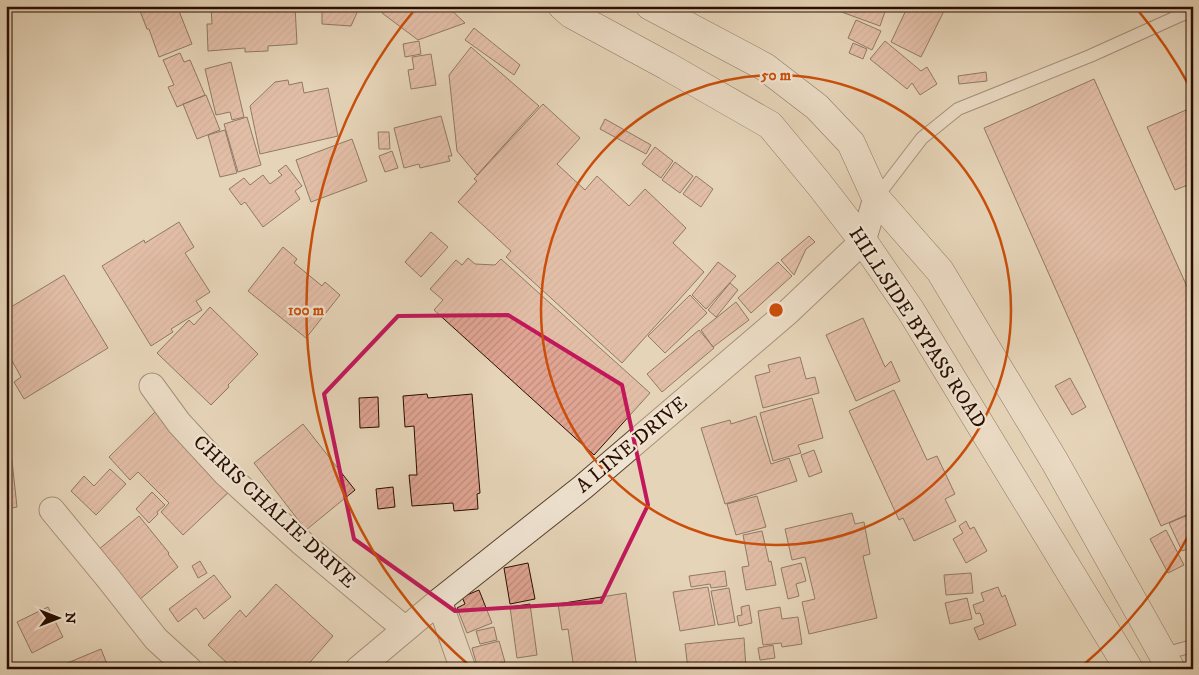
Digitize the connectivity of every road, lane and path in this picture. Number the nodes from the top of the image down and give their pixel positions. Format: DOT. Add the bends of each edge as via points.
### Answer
graph roads {
  1 [pos="562,6"];
  2 [pos="650,6"];
  3 [pos="1193,12"];
  4 [pos="876,198"];
  5 [pos="863,241"];
  6 [pos="152,386"];
  7 [pos="52,510"];
  8 [pos="439,601"];
  9 [pos="405,628"];
  10 [pos="1193,646"];
  11 [pos="1167,661"];
  12 [pos="189,669"];
  13 [pos="358,669"];
  14 [pos="463,669"];
  15 [pos="1129,669"];
  1 -- 5 [label="main road, HILLSIDE BYPASS ROAD" via="770,125"];
  2 -- 4 [label="main road, HILLSIDE BYPASS ROAD" via="765,67 818,108 851,143"];
  3 -- 4 [label="lane" via="958,108 922,138"];
  4 -- 5 [label="street, A LINE DRIVE"];
  4 -- 11 [label="main road, HILLSIDE BYPASS ROAD" via="940,271 1056,462"];
  5 -- 8 [label="street, A LINE DRIVE" via="788,312 598,474"];
  5 -- 15 [label="main road, HILLSIDE BYPASS ROAD" via="911,311"];
  6 -- 9 [label="street, CHRIS CHALIE DRIVE" via="179,423 226,474 302,543"];
  7 -- 12 [label="street" via="156,639"];
  8 -- 9 [label="street, A LINE DRIVE"];
  8 -- 14 [label="street"];
  9 -- 13 [label="street, A LINE DRIVE"];
  10 -- 11 [label="lane"];
}
